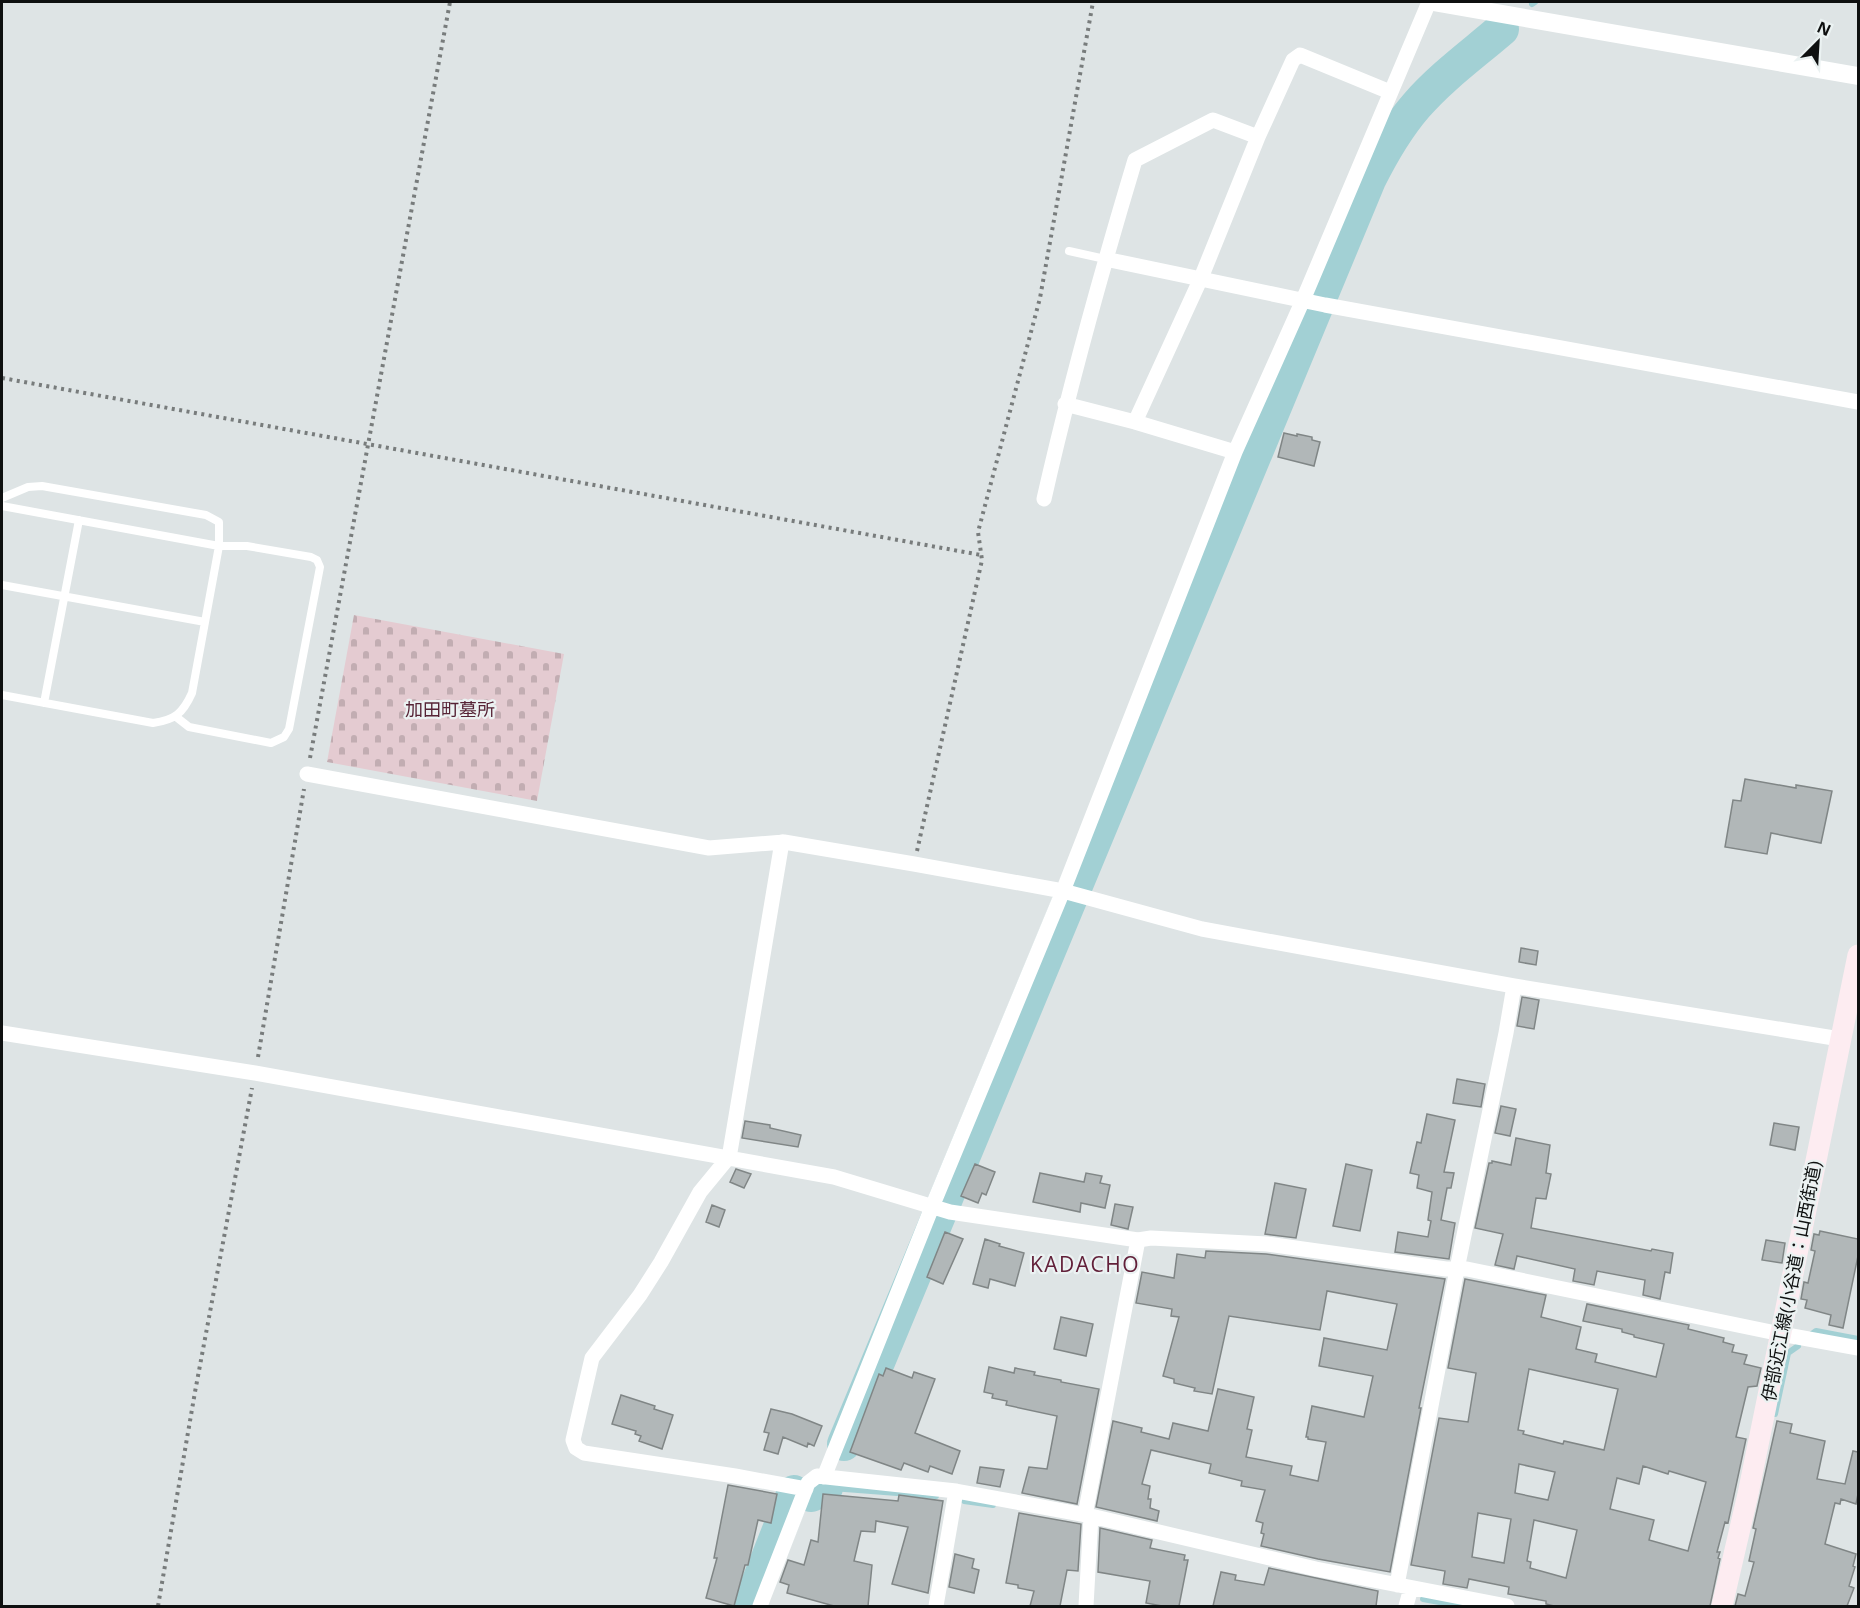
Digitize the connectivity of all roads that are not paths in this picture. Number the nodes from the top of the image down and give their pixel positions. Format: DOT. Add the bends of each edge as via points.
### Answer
graph roads {
  1 [pos="1431,2"];
  2 [pos="1858,76"];
  3 [pos="1390,92"];
  4 [pos="1258,137"];
  5 [pos="1069,251"];
  6 [pos="1105,259"];
  7 [pos="1201,278"];
  8 [pos="1313,302"];
  9 [pos="1858,402"];
  10 [pos="1065,404"];
  11 [pos="1135,422"];
  12 [pos="1235,452"];
  13 [pos="2,498"];
  14 [pos="1044,499"];
  15 [pos="2,506"];
  16 [pos="79,520"];
  17 [pos="219,546"];
  18 [pos="2,585"];
  19 [pos="64,596"];
  20 [pos="205,622"];
  21 [pos="2,695"];
  22 [pos="44,703"];
  23 [pos="175,716"];
  24 [pos="307,774"];
  25 [pos="782,842"];
  26 [pos="1070,893"];
  27 [pos="1858,955"];
  28 [pos="1514,986"];
  29 [pos="2,1033"];
  30 [pos="1840,1039"];
  31 [pos="728,1158"];
  32 [pos="939,1209"];
  33 [pos="1138,1240"];
  34 [pos="1457,1269"];
  35 [pos="1781,1334"];
  36 [pos="1858,1348"];
  37 [pos="824,1477"];
  38 [pos="806,1489"];
  39 [pos="956,1491"];
  40 [pos="1088,1515"];
  41 [pos="1404,1587"];
  42 [pos="760,1606"];
  43 [pos="936,1606"];
  44 [pos="1086,1606"];
  45 [pos="1406,1606"];
  46 [pos="1507,1606"];
  47 [pos="1722,1606"];
  1 -- 2 [label="street"];
  1 -- 3 [label="street"];
  3 -- 4 [label="street" via="1300,56 1293,60"];
  3 -- 8 [label="street"];
  4 -- 6 [label="street" via="1214,120 1135,160"];
  4 -- 7 [label="street"];
  5 -- 6 [label="lane"];
  6 -- 7 [label="street"];
  6 -- 10 [label="street"];
  7 -- 8 [label="street"];
  7 -- 11 [label="street"];
  8 -- 9 [label="street"];
  8 -- 12 [label="street"];
  10 -- 11 [label="street"];
  10 -- 14 [label="street"];
  11 -- 12 [label="street"];
  12 -- 26 [label="street"];
  13 -- 17 [label="lane" via="28,487 42,486 206,515 219,522"];
  15 -- 16 [label="lane"];
  16 -- 17 [label="lane"];
  16 -- 19 [label="lane"];
  17 -- 20 [label="lane"];
  17 -- 23 [label="lane" via="247,546 311,557 320,567 289,729 284,737 271,742 189,727"];
  18 -- 19 [label="lane"];
  19 -- 20 [label="lane"];
  19 -- 22 [label="lane"];
  20 -- 23 [label="lane" via="192,693 185,708"];
  21 -- 22 [label="lane"];
  22 -- 23 [label="lane" via="153,723"];
  24 -- 25 [label="street" via="709,848"];
  25 -- 26 [label="street"];
  25 -- 31 [label="street"];
  26 -- 28 [label="street" via="1202,929"];
  26 -- 32 [label="street"];
  27 -- 30 [label="main road, 伊部近江線(小谷道：山西街道)"];
  28 -- 30 [label="street"];
  28 -- 34 [label="street"];
  29 -- 31 [label="street" via="255,1073"];
  30 -- 35 [label="main road, 伊部近江線(小谷道：山西街道)"];
  31 -- 32 [label="street" via="834,1176"];
  31 -- 38 [label="street" via="700,1192 640,1295 592,1358 573,1440 584,1453"];
  32 -- 33 [label="street"];
  32 -- 37 [label="street"];
  33 -- 34 [label="street" via="1267,1244"];
  33 -- 40 [label="street"];
  34 -- 35 [label="street"];
  34 -- 41 [label="street"];
  35 -- 36 [label="street"];
  35 -- 47 [label="main road, 伊部近江線(小谷道：山西街道)"];
  37 -- 38 [label="street" via="817,1476"];
  37 -- 39 [label="street"];
  38 -- 42 [label="street"];
  39 -- 40 [label="street"];
  39 -- 43 [label="street"];
  40 -- 41 [label="street"];
  40 -- 44 [label="street"];
  41 -- 45 [label="street"];
  41 -- 46 [label="street"];
}
